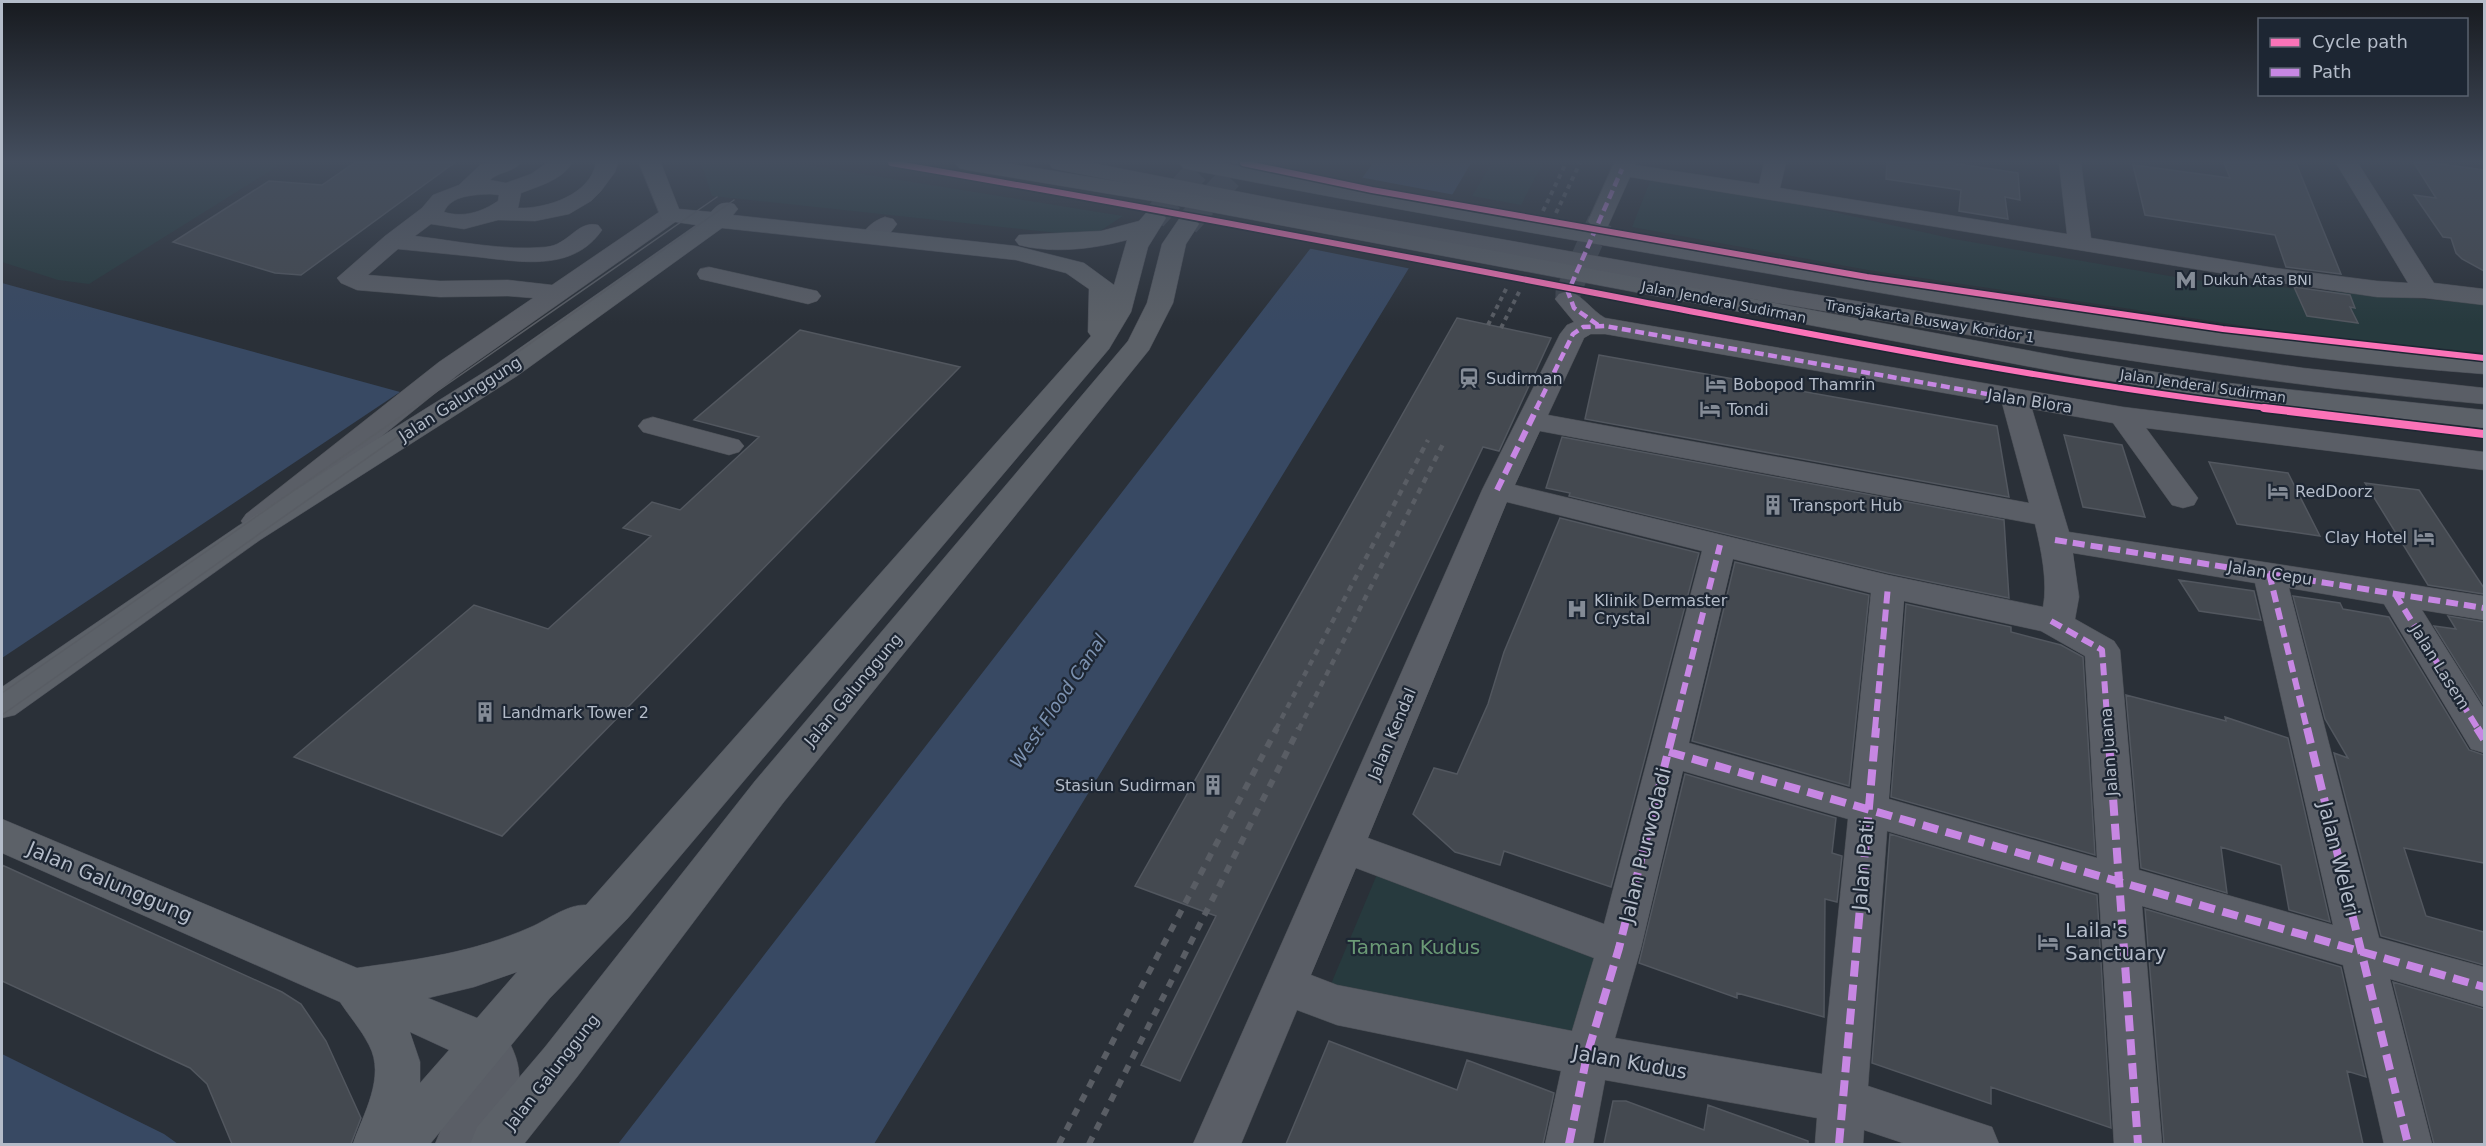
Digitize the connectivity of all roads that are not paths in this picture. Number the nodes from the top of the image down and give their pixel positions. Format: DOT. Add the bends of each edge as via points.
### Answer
graph roads {
  1 [pos="426,216"];
  2 [pos="435,216"];
  3 [pos="486,216"];
  4 [pos="654,216"];
  5 [pos="721,216"];
  6 [pos="726,216"];
  7 [pos="1272,216"];
  8 [pos="1333,216"];
  9 [pos="1407,216"];
  10 [pos="1483,216"];
  11 [pos="1602,216"];
  12 [pos="1887,216"];
  13 [pos="1913,216"];
  14 [pos="2077,216"];
  15 [pos="2380,216"];
  16 [pos="1600,221"];
  17 [pos="1187,224"];
  18 [pos="590,230"];
  19 [pos="878,231"];
  20 [pos="393,241"];
  21 [pos="2080,244"];
  22 [pos="506,256"];
  23 [pos="709,274"];
  24 [pos="2274,275"];
  25 [pos="477,290"];
  26 [pos="2425,290"];
  27 [pos="808,296"];
  28 [pos="2484,297"];
  29 [pos="550,298"];
  30 [pos="1569,299"];
  31 [pos="1588,327"];
  32 [pos="1100,343"];
  33 [pos="2484,366"];
  34 [pos="2484,383"];
  35 [pos="2484,396"];
  36 [pos="2015,399"];
  37 [pos="2123,416"];
  38 [pos="2484,419"];
  39 [pos="1530,420"];
  40 [pos="653,426"];
  41 [pos="729,446"];
  42 [pos="2484,461"];
  43 [pos="1497,490"];
  44 [pos="2183,498"];
  45 [pos="1643,525"];
  46 [pos="2052,529"];
  47 [pos="1720,545"];
  48 [pos="199,567"];
  49 [pos="2269,573"];
  50 [pos="1887,586"];
  51 [pos="2395,594"];
  52 [pos="1930,596"];
  53 [pos="2484,608"];
  54 [pos="2051,621"];
  55 [pos="2,705"];
  56 [pos="2484,739"];
  57 [pos="1669,752"];
  58 [pos="1868,809"];
  59 [pos="2,835"];
  60 [pos="1344,846"];
  61 [pos="2118,882"];
  62 [pos="613,905"];
  63 [pos="1619,948"];
  64 [pos="2361,951"];
  65 [pos="1285,985"];
  66 [pos="355,987"];
  67 [pos="2484,987"];
  68 [pos="490,1052"];
  69 [pos="1587,1055"];
  70 [pos="1840,1122"];
  71 [pos="477,1136"];
  72 [pos="377,1144"];
  73 [pos="399,1144"];
  74 [pos="426,1144"];
  75 [pos="1217,1144"];
  76 [pos="1569,1144"];
  77 [pos="1975,1144"];
  78 [pos="2138,1144"];
  79 [pos="2408,1144"];
  1 -- 20 [label="street"];
  2 -- 3 [label="street" via="454,222"];
  4 -- 29 [label="street, Jalan Galunggung"];
  5 -- 48 [label="main road, Jalan Galunggung" via="499,375"];
  6 -- 19 [label="main road"];
  7 -- 38 [label="main road, Jalan Jenderal Sudirman" via="2074,367 2218,390"];
  8 -- 35 [label="street, Transjakarta Busway Koridor 1" via="2046,340 2270,372"];
  9 -- 34 [label="street, Transjakarta Busway Koridor 1" via="2072,331 2299,364"];
  10 -- 33 [label="main road" via="2064,316 2345,353"];
  11 -- 16 [label="street"];
  12 -- 24 [label="street" via="1940,233 2194,274"];
  13 -- 21 [label="street"];
  14 -- 21 [label="street"];
  15 -- 26 [label="street"];
  17 -- 71 [label="main road, Jalan Galunggung" via="1174,244 1160,303 1140,344 769,792 561,1062"];
  18 -- 22 [label="street" via="560,254"];
  19 -- 32 [label="main road" via="1016,253 1075,268 1102,286"];
  19 -- 32 [label="main road" via="1069,243 1112,237 1150,222 1135,244 1118,312"];
  20 -- 22 [label="street"];
  20 -- 25 [label="street" via="350,278 357,282"];
  21 -- 24 [label="street"];
  22 -- 25 [label="street"];
  23 -- 27 [label="street"];
  24 -- 26 [label="street" via="2377,289"];
  25 -- 29 [label="street"];
  26 -- 28 [label="street"];
  29 -- 48 [label="street, Jalan Galunggung" via="422,388"];
  30 -- 31 [label="street"];
  31 -- 36 [label="street, Jalan Blora"];
  31 -- 39 [label="street, Jalan Kendal" via="1573,334"];
  32 -- 62 [label="main road"];
  36 -- 37 [label="street, Jalan Blora"];
  36 -- 46 [label="street"];
  37 -- 42 [label="street, Jalan Blora"];
  37 -- 44 [label="street"];
  39 -- 43 [label="street, Jalan Kendal"];
  39 -- 46 [label="street, Jalan Cepu"];
  40 -- 41 [label="street"];
  43 -- 45 [label="street"];
  43 -- 60 [label="street, Jalan Kendal"];
  45 -- 47 [label="street"];
  45 -- 52 [label="street" via="1712,526 1822,551"];
  46 -- 49 [label="street, Jalan Cepu"];
  46 -- 54 [label="street" via="2062,597 2059,617"];
  47 -- 50 [label="street"];
  47 -- 57 [label="street, Jalan Purwodadi"];
  48 -- 55 [label="main road, Jalan Galunggung"];
  49 -- 51 [label="street, Jalan Cepu"];
  49 -- 64 [label="street, Jalan Weleri"];
  50 -- 52 [label="street"];
  50 -- 58 [label="street, Jalan Pati"];
  51 -- 53 [label="street, Jalan Cepu"];
  51 -- 56 [label="street, Jalan Lasem"];
  52 -- 54 [label="street"];
  54 -- 61 [label="street, Jalan Juana" via="2102,650"];
  57 -- 58 [label="street"];
  57 -- 63 [label="street, Jalan Purwodadi"];
  58 -- 61 [label="street"];
  58 -- 70 [label="street, Jalan Pati"];
  59 -- 66 [label="main road, Jalan Galunggung"];
  60 -- 63 [label="street"];
  60 -- 65 [label="street, Jalan Kendal"];
  61 -- 64 [label="street"];
  61 -- 78 [label="street, Jalan Juana"];
  62 -- 66 [label="main road" via="564,933 480,965 404,983"];
  62 -- 68 [label="street" via="573,968"];
  63 -- 69 [label="street, Jalan Purwodadi"];
  64 -- 67 [label="street"];
  64 -- 79 [label="street, Jalan Weleri"];
  65 -- 69 [label="street, Jalan Kudus" via="1337,1005"];
  65 -- 75 [label="street, Jalan Kendal"];
  66 -- 68 [label="main road, Jalan Galunggung"];
  66 -- 72 [label="main road" via="383,1023 396,1048 399,1080"];
  68 -- 71 [label="street" via="499,1069 497,1087"];
  68 -- 73 [label="main road"];
  68 -- 74 [label="street"];
  69 -- 70 [label="street, Jalan Kudus"];
  69 -- 76 [label="street, Jalan Purwodadi"];
  70 -- 77 [label="street, Jalan Kudus"];
}
